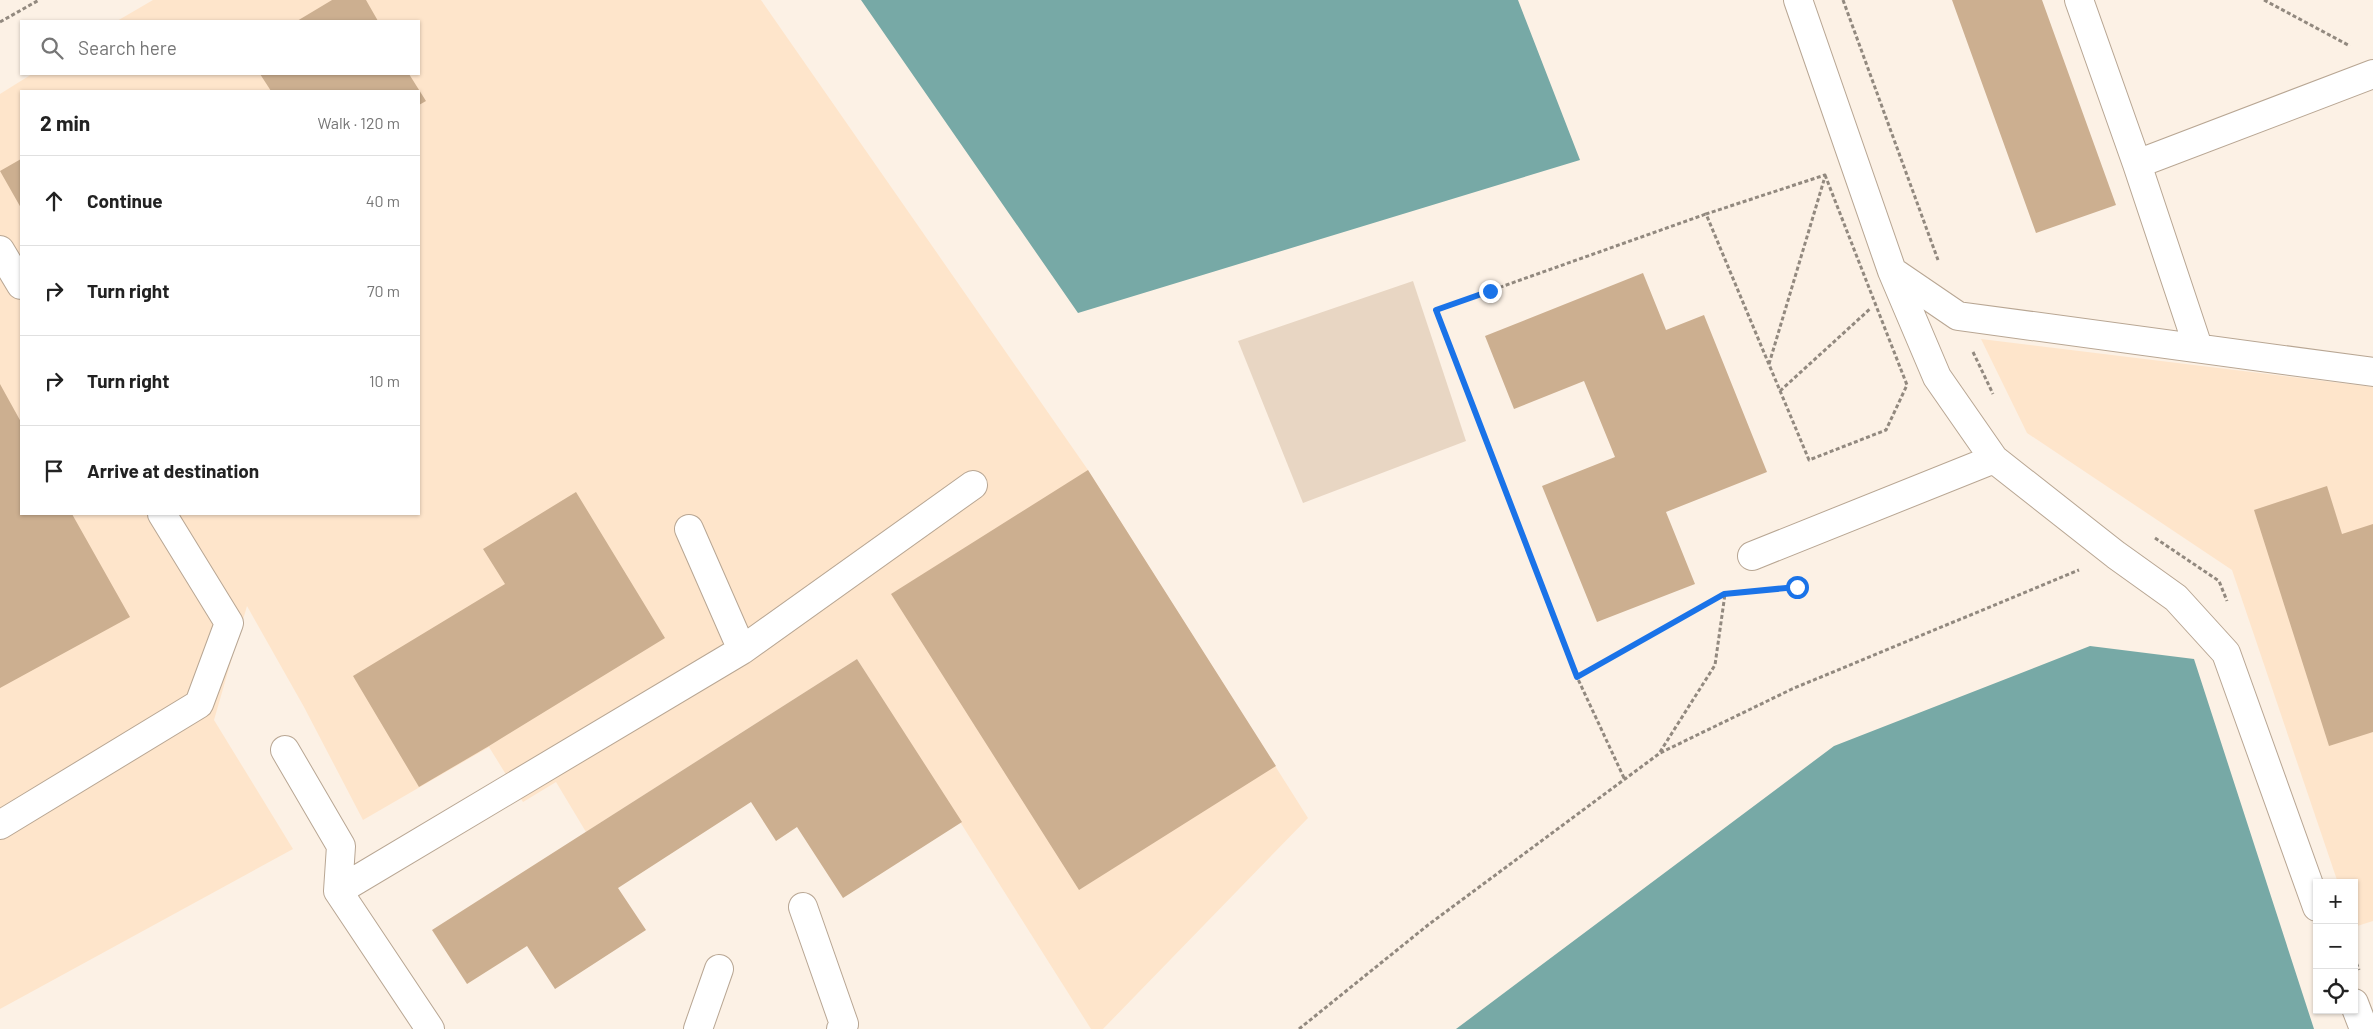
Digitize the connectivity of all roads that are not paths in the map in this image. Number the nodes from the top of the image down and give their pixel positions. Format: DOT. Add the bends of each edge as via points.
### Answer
graph roads {
  1 [pos="1798,0"];
  2 [pos="2079,0"];
  3 [pos="2373,74"];
  4 [pos="2137,164"];
  5 [pos="0,250"];
  6 [pos="1892,271"];
  7 [pos="20,283"];
  8 [pos="2198,348"];
  9 [pos="2373,372"];
  10 [pos="1994,460"];
  11 [pos="973,485"];
  12 [pos="163,515"];
  13 [pos="689,530"];
  14 [pos="1752,556"];
  15 [pos="742,650"];
  16 [pos="285,750"];
  17 [pos="0,825"];
  18 [pos="338,891"];
  19 [pos="2313,896"];
  20 [pos="803,907"];
  21 [pos="719,969"];
  22 [pos="2358,1013"];
  23 [pos="430,1029"];
  24 [pos="698,1029"];
  25 [pos="841,1029"];
  26 [pos="2364,1029"];
  1 -- 6 [label="street"];
  2 -- 4 [label="street"];
  3 -- 4 [label="street"];
  4 -- 8 [label="street"];
  5 -- 7 [label="street"];
  6 -- 8 [label="street" via="1958,316"];
  6 -- 10 [label="street" via="1937,377"];
  8 -- 9 [label="street"];
  10 -- 14 [label="street"];
  10 -- 19 [label="street" via="2176,598 2226,653"];
  11 -- 15 [label="street"];
  12 -- 17 [label="street" via="229,623 199,704"];
  13 -- 15 [label="street"];
  15 -- 18 [label="street"];
  16 -- 18 [label="street" via="341,846"];
  18 -- 23 [label="street"];
  20 -- 25 [label="street" via="844,1024"];
  21 -- 24 [label="street"];
  22 -- 26 [label="street"];
}
